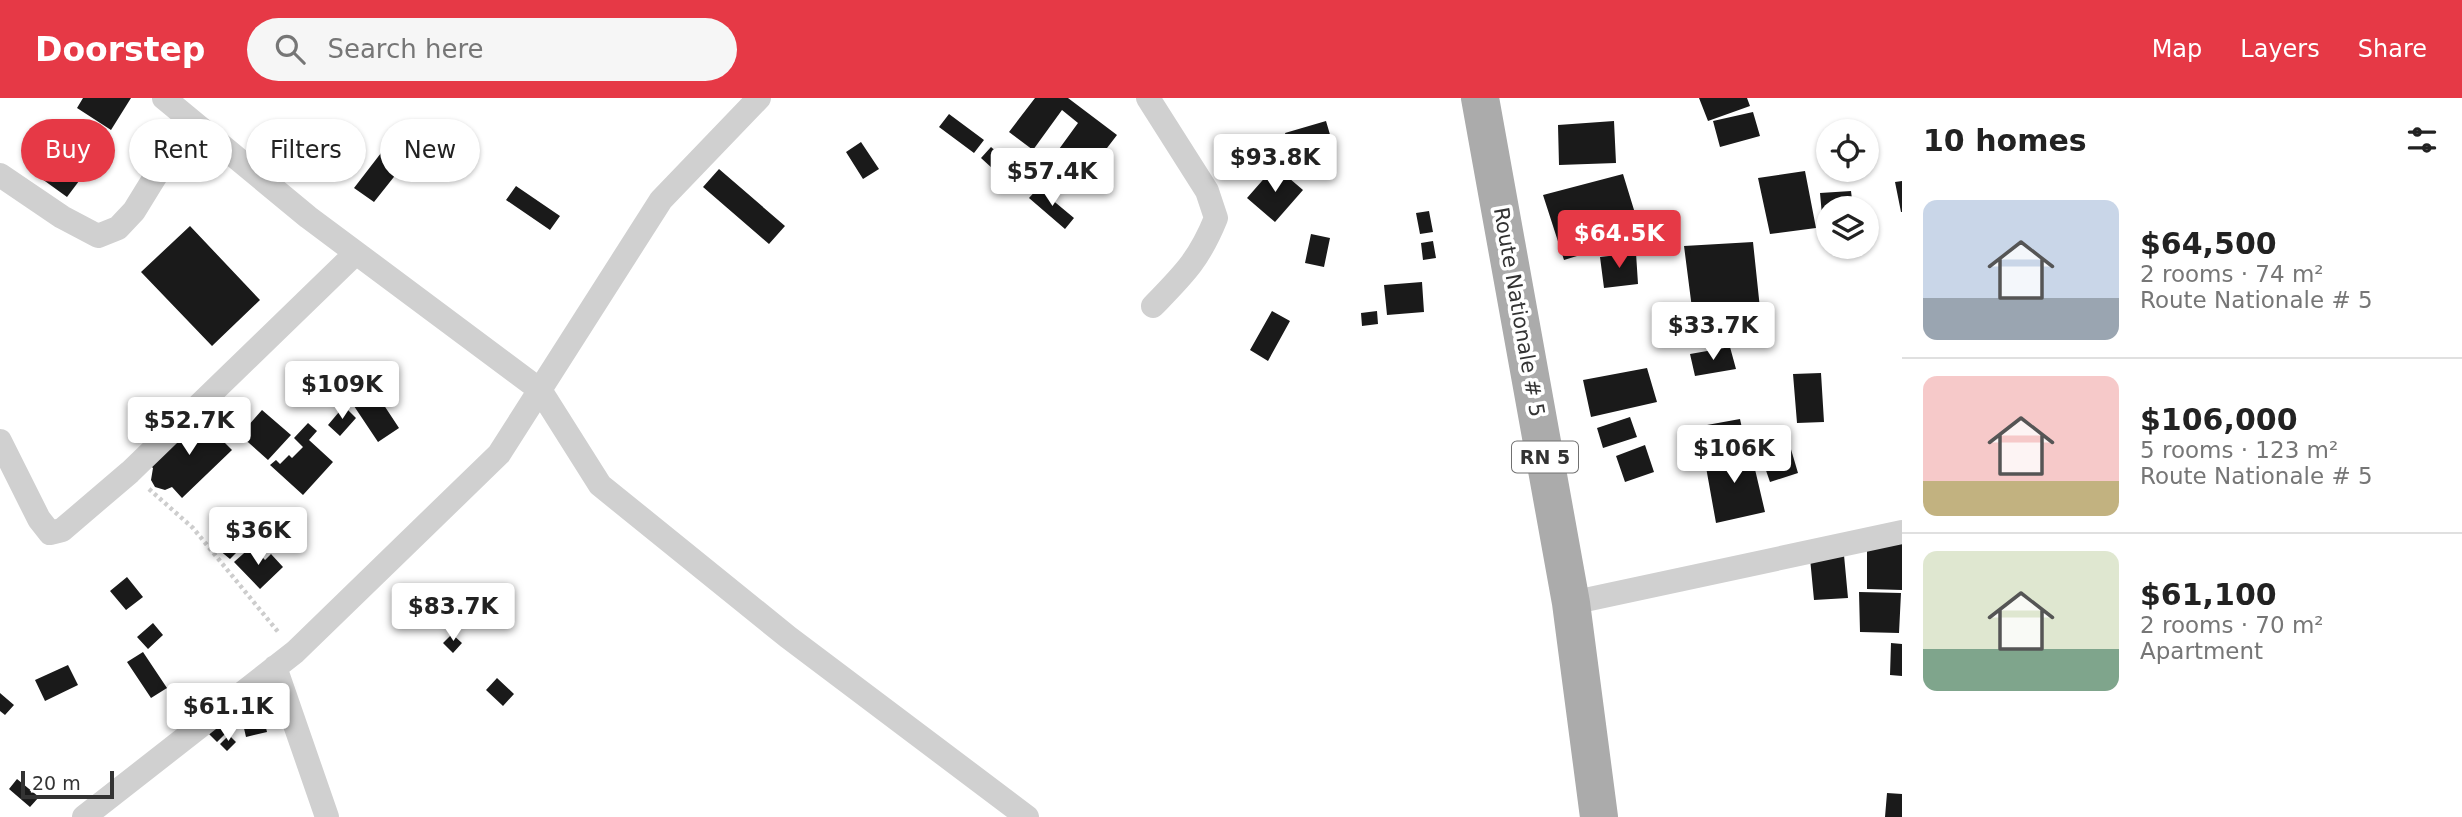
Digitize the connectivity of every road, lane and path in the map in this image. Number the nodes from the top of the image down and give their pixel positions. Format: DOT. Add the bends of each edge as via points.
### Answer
graph roads {
  1 [pos="164,98"];
  2 [pos="760,98"];
  3 [pos="1148,98"];
  4 [pos="1480,98"];
  5 [pos="189,119"];
  6 [pos="232,154"];
  7 [pos="0,175"];
  8 [pos="152,182"];
  9 [pos="356,253"];
  10 [pos="1153,306"];
  11 [pos="540,390"];
  12 [pos="0,441"];
  13 [pos="130,472"];
  14 [pos="1902,533"];
  15 [pos="1570,603"];
  16 [pos="295,652"];
  17 [pos="275,667"];
  18 [pos="84,817"];
  19 [pos="327,817"];
  20 [pos="1027,817"];
  21 [pos="1599,817"];
  1 -- 5 [label="street"];
  2 -- 11 [label="street" via="661,200"];
  3 -- 10 [label="street" via="1207,191 1216,218 1203,249"];
  4 -- 15 [label="main road, Route Nationale # 5 / RN 5"];
  6 -- 9 [label="street"];
  7 -- 8 [label="street" via="98,236 118,228"];
  9 -- 11 [label="street"];
  9 -- 13 [label="street"];
  11 -- 16 [label="street" via="499,454"];
  11 -- 20 [label="street" via="600,485 788,637"];
  12 -- 13 [label="street" via="38,519 50,533 62,530"];
  13 -- 16 [label="path" via="192,528"];
  14 -- 15 [label="street"];
  15 -- 21 [label="main road, Route Nationale # 5 / RN 5"];
  16 -- 17 [label="street"];
  17 -- 18 [label="street"];
  17 -- 19 [label="street"];
}
